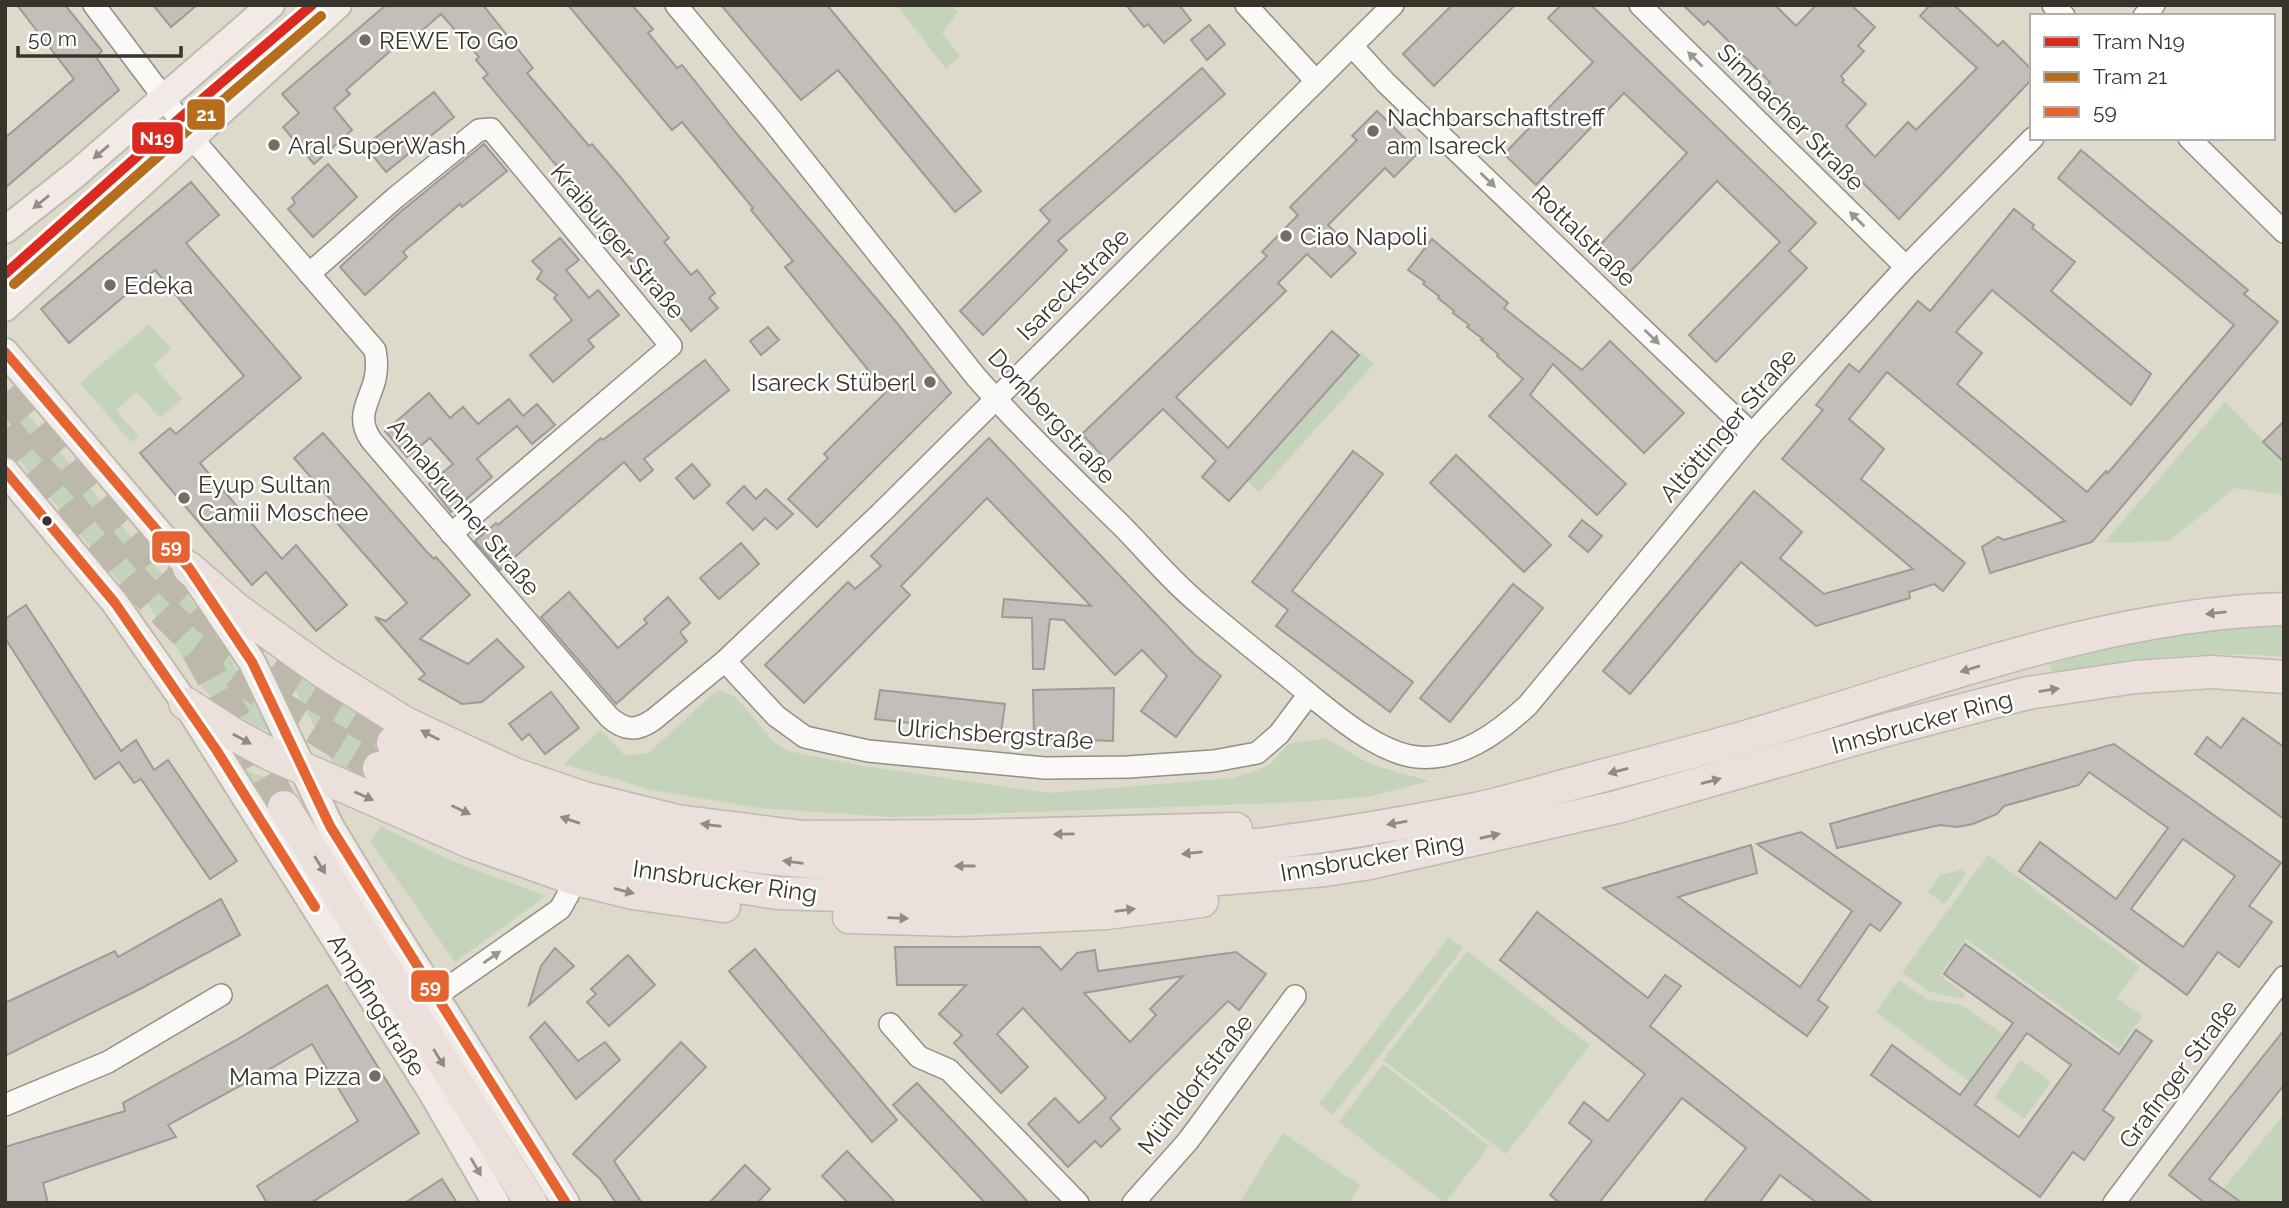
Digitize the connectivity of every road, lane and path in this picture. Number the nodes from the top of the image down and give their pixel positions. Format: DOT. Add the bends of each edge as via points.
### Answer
graph roads {
  1 [pos="93,5"];
  2 [pos="271,5"];
  3 [pos="338,5"];
  4 [pos="676,5"];
  5 [pos="1246,5"];
  6 [pos="1393,5"];
  7 [pos="1640,5"];
  8 [pos="1352,46"];
  9 [pos="1316,81"];
  10 [pos="164,98"];
  11 [pos="191,138"];
  12 [pos="2031,140"];
  13 [pos="2191,140"];
  14 [pos="5,230"];
  15 [pos="2284,232"];
  16 [pos="1906,267"];
  17 [pos="309,274"];
  18 [pos="5,308"];
  19 [pos="5,352"];
  20 [pos="995,398"];
  21 [pos="1752,433"];
  22 [pos="5,471"];
  23 [pos="451,534"];
  24 [pos="189,568"];
  25 [pos="2284,609"];
  26 [pos="725,661"];
  27 [pos="2284,677"];
  28 [pos="1310,695"];
  29 [pos="185,703"];
  30 [pos="629,729"];
  31 [pos="1467,748"];
  32 [pos="302,767"];
  33 [pos="284,807"];
  34 [pos="1356,830"];
  35 [pos="1325,870"];
  36 [pos="572,877"];
  37 [pos="2284,977"];
  38 [pos="221,995"];
  39 [pos="436,996"];
  40 [pos="1296,996"];
  41 [pos="890,1024"];
  42 [pos="5,1104"];
  43 [pos="496,1203"];
  44 [pos="531,1203"];
  45 [pos="566,1203"];
  46 [pos="1078,1203"];
  47 [pos="1133,1203"];
  48 [pos="2114,1203"];
  1 -- 10 [label="street, Annabrunner Straße"];
  2 -- 10 [label="main road"];
  3 -- 11 [label="main road"];
  4 -- 20 [label="street, Dornbergstraße"];
  5 -- 9 [label="street"];
  6 -- 8 [label="street, Isareckstraße"];
  16 -- 7 [label="street, Simbacher Straße, one-way"];
  8 -- 9 [label="street, Isareckstraße"];
  8 -- 21 [label="street, Rottalstraße, one-way"];
  9 -- 20 [label="street, Isareckstraße"];
  10 -- 11 [label="street, Annabrunner Straße"];
  10 -- 14 [label="main road, one-way"];
  11 -- 17 [label="street, Annabrunner Straße"];
  11 -- 18 [label="main road"];
  12 -- 16 [label="street, Altöttinger Straße"];
  13 -- 15 [label="street"];
  16 -- 21 [label="street, Altöttinger Straße"];
  17 -- 23 [label="street, Annabrunner Straße" via="375,350 377,364 364,429"];
  17 -- 23 [label="street, Kraiburger Straße" via="485,128 671,346"];
  19 -- 24 [label="main road"];
  20 -- 26 [label="street, Isareckstraße"];
  20 -- 28 [label="street, Dornbergstraße" via="1195,601"];
  21 -- 31 [label="street, Altöttinger Straße" via="1536,696 1513,720"];
  22 -- 29 [label="main road, Ampfingstraße" via="116,603"];
  23 -- 30 [label="street, Annabrunner Straße" via="610,717"];
  24 -- 32 [label="main road" via="252,662"];
  34 -- 24 [label="highway, one-way" via="803,836 677,821 584,798 514,774 405,723 322,671 236,609"];
  25 -- 34 [label="highway, Innsbrucker Ring, one-way" via="2206,614 2114,631 1489,806"];
  26 -- 28 [label="street, Ulrichsbergstraße" via="776,716 805,737 868,751 1045,768 1176,764 1257,753"];
  26 -- 30 [label="street, Isareckstraße" via="653,720"];
  35 -- 27 [label="highway, Innsbrucker Ring, one-way" via="1617,807 2028,693 2186,673"];
  28 -- 31 [label="street, Dornbergstraße" via="1376,744 1398,753 1445,756"];
  29 -- 32 [label="highway, one-way" via="233,734"];
  29 -- 43 [label="main road, Ampfingstraße, one-way" via="431,1091"];
  32 -- 36 [label="highway, one-way" via="472,843"];
  32 -- 39 [label="main road" via="330,826"];
  33 -- 44 [label="highway, one-way"];
  34 -- 35 [label="highway, Innsbrucker Ring, one-way" via="1177,855 1006,866 803,863 669,846 584,824 386,756 467,813 548,845 656,874 778,893 1055,893"];
  36 -- 35 [label="highway, one-way" via="633,893 782,913 957,920 1106,913 1240,896"];
  39 -- 36 [label="street, one-way" via="560,909"];
  37 -- 48 [label="street, Grafinger Straße"];
  38 -- 42 [label="street" via="108,1062"];
  39 -- 45 [label="main road"];
  40 -- 47 [label="street, Mühldorfstraße" via="1188,1141"];
  41 -- 46 [label="street" via="919,1057 948,1070"];
}
